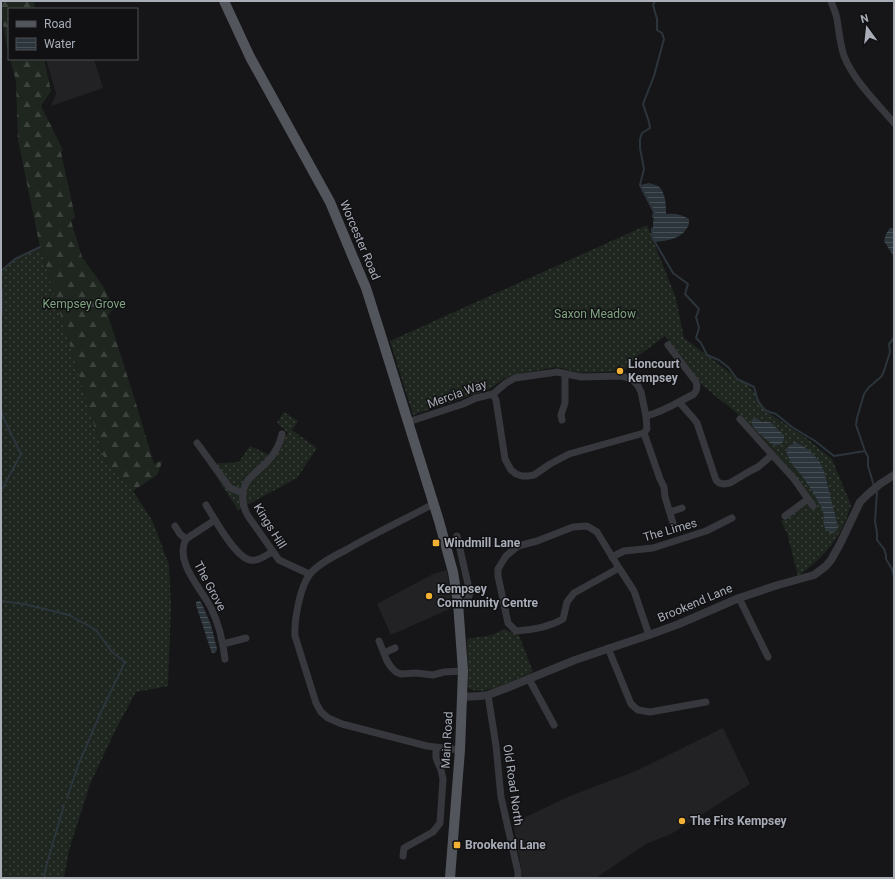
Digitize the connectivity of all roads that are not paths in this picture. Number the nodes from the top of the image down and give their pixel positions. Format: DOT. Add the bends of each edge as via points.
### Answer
graph roads {
  1 [pos="224,1"];
  2 [pos="831,1"];
  3 [pos="894,124"];
  4 [pos="668,345"];
  5 [pos="565,374"];
  6 [pos="493,394"];
  7 [pos="679,402"];
  8 [pos="646,416"];
  9 [pos="740,419"];
  10 [pos="562,420"];
  11 [pos="408,422"];
  12 [pos="644,433"];
  13 [pos="282,434"];
  14 [pos="197,443"];
  15 [pos="772,456"];
  16 [pos="894,475"];
  17 [pos="243,492"];
  18 [pos="808,499"];
  19 [pos="433,504"];
  20 [pos="206,505"];
  21 [pos="813,506"];
  22 [pos="682,508"];
  23 [pos="670,512"];
  24 [pos="785,516"];
  25 [pos="732,518"];
  26 [pos="215,520"];
  27 [pos="673,523"];
  28 [pos="175,526"];
  29 [pos="457,536"];
  30 [pos="186,539"];
  31 [pos="272,552"];
  32 [pos="612,557"];
  33 [pos="619,568"];
  34 [pos="309,574"];
  35 [pos="739,598"];
  36 [pos="458,603"];
  37 [pos="649,635"];
  38 [pos="246,638"];
  39 [pos="379,641"];
  40 [pos="223,644"];
  41 [pos="395,648"];
  42 [pos="608,648"];
  43 [pos="384,653"];
  44 [pos="768,657"];
  45 [pos="225,659"];
  46 [pos="463,671"];
  47 [pos="529,679"];
  48 [pos="488,694"];
  49 [pos="462,697"];
  50 [pos="706,702"];
  51 [pos="554,725"];
  52 [pos="436,748"];
  53 [pos="460,750"];
  54 [pos="403,856"];
  55 [pos="450,878"];
  56 [pos="518,878"];
  1 -- 11 [label="main road, Worcester Road" via="250,58 330,202 366,288"];
  2 -- 3 [label="street" via="845,57 861,84"];
  4 -- 7 [label="street" via="697,384 694,394"];
  5 -- 6 [label="street, Mercia Way" via="557,372 515,378"];
  5 -- 8 [label="street, Mercia Way" via="581,377 621,376 634,381 641,392"];
  5 -- 10 [label="street"];
  6 -- 11 [label="street, Mercia Way"];
  6 -- 12 [label="street" via="505,459 511,470 522,476 534,474 569,454"];
  7 -- 8 [label="street" via="656,414"];
  7 -- 15 [label="street" via="697,423 719,483 730,483"];
  8 -- 12 [label="street, Mercia Way" via="647,429"];
  9 -- 15 [label="street"];
  11 -- 19 [label="main road, Worcester Road"];
  12 -- 23 [label="street, Mercia Way" via="664,487"];
  13 -- 17 [label="street, Kings Hill" via="281,442 269,460 249,478"];
  14 -- 17 [label="street, Kings Hill" via="225,483 230,488"];
  15 -- 18 [label="street" via="794,479"];
  16 -- 35 [label="street, Brookend Lane" via="860,502 831,560 821,570 814,575"];
  17 -- 31 [label="street, Kings Hill" via="245,511"];
  18 -- 21 [label="street"];
  18 -- 24 [label="street"];
  19 -- 34 [label="street" via="332,557"];
  19 -- 36 [label="main road, Main Road" via="453,572"];
  20 -- 26 [label="street"];
  22 -- 23 [label="street"];
  23 -- 27 [label="street, Mercia Way"];
  25 -- 32 [label="street, The Limes" via="706,532 653,548 624,551"];
  26 -- 30 [label="street"];
  26 -- 31 [label="street" via="229,542 246,559 255,560"];
  28 -- 30 [label="street"];
  29 -- 36 [label="street" via="470,593 469,598"];
  30 -- 40 [label="street, The Grove" via="182,552 187,568 211,609"];
  31 -- 34 [label="street, Kings Hill" via="279,560"];
  32 -- 33 [label="street"];
  32 -- 33 [label="street" via="597,532 587,526 573,527 518,546 506,556 498,569 508,623 516,631 554,624 563,619 567,602 574,593"];
  33 -- 37 [label="street" via="634,591"];
  34 -- 52 [label="street" via="300,600 295,636 321,712 342,724"];
  35 -- 37 [label="street, Brookend Lane"];
  35 -- 44 [label="street"];
  36 -- 46 [label="main road, Main Road"];
  37 -- 42 [label="street, Brookend Lane"];
  38 -- 40 [label="street"];
  39 -- 43 [label="street"];
  40 -- 45 [label="street, The Grove"];
  41 -- 43 [label="street"];
  42 -- 47 [label="street, Brookend Lane"];
  42 -- 50 [label="street" via="631,704 638,710 650,712"];
  43 -- 46 [label="street" via="391,667 401,674 433,675"];
  46 -- 49 [label="main road, Main Road"];
  47 -- 48 [label="street, Brookend Lane"];
  47 -- 51 [label="street"];
  48 -- 49 [label="street, Brookend Lane"];
  48 -- 56 [label="street, Old Road North" via="501,797"];
  49 -- 53 [label="main road, Main Road"];
  52 -- 53 [label="street"];
  52 -- 54 [label="street" via="436,758 443,779 440,823 433,832 404,848"];
  53 -- 55 [label="main road, Main Road"];
}
